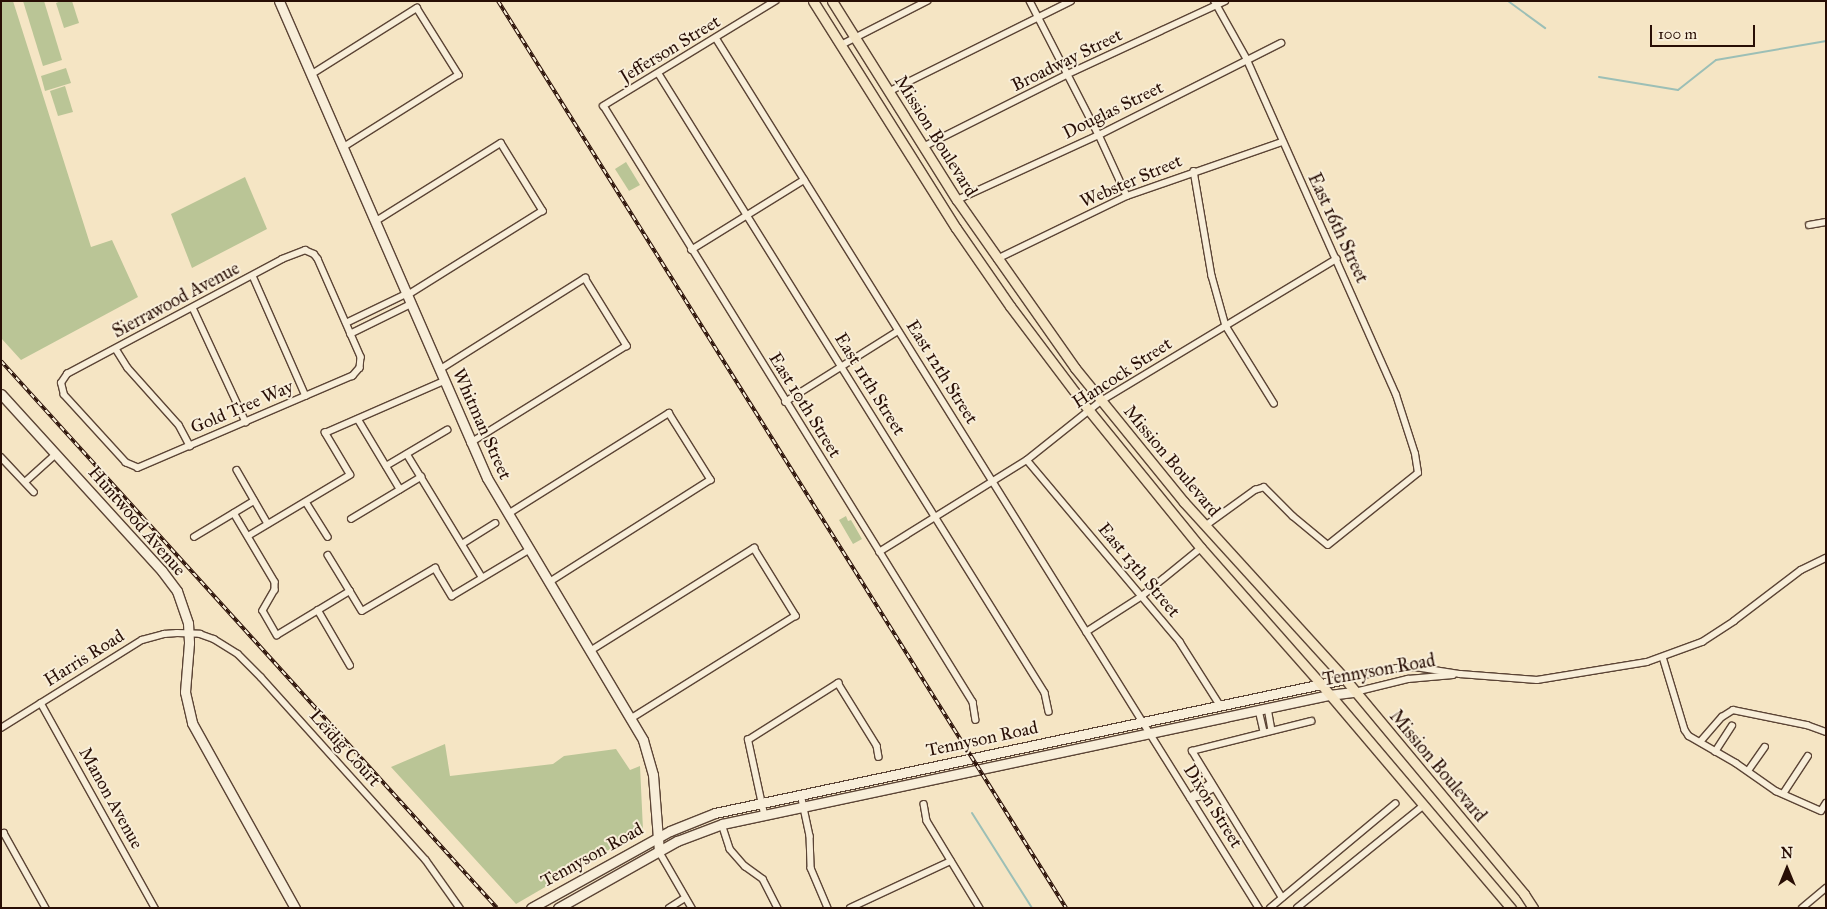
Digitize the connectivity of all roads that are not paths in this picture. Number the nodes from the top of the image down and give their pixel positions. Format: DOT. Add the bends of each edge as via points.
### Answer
graph roads {
  1 [pos="279,1"];
  2 [pos="776,1"];
  3 [pos="813,1"];
  4 [pos="832,1"];
  5 [pos="927,1"];
  6 [pos="1030,1"];
  7 [pos="1071,1"];
  8 [pos="1225,1"];
  9 [pos="1215,3"];
  10 [pos="1038,18"];
  11 [pos="716,38"];
  12 [pos="855,38"];
  13 [pos="1281,43"];
  14 [pos="841,45"];
  15 [pos="1247,60"];
  16 [pos="312,74"];
  17 [pos="659,74"];
  18 [pos="1068,74"];
  19 [pos="888,92"];
  20 [pos="604,106"];
  21 [pos="1100,135"];
  22 [pos="1282,142"];
  23 [pos="923,147"];
  24 [pos="343,148"];
  25 [pos="1194,171"];
  26 [pos="804,180"];
  27 [pos="1127,196"];
  28 [pos="957,200"];
  29 [pos="747,215"];
  30 [pos="376,221"];
  31 [pos="1826,222"];
  32 [pos="1809,226"];
  33 [pos="691,250"];
  34 [pos="997,259"];
  35 [pos="1336,259"];
  36 [pos="253,276"];
  37 [pos="408,298"];
  38 [pos="193,308"];
  39 [pos="346,323"];
  40 [pos="1226,326"];
  41 [pos="898,331"];
  42 [pos="350,334"];
  43 [pos="116,349"];
  44 [pos="842,366"];
  45 [pos="439,370"];
  46 [pos="444,381"];
  47 [pos="1,394"];
  48 [pos="306,396"];
  49 [pos="1101,400"];
  50 [pos="785,402"];
  51 [pos="1274,403"];
  52 [pos="1088,410"];
  53 [pos="358,419"];
  54 [pos="246,422"];
  55 [pos="447,430"];
  56 [pos="471,443"];
  57 [pos="190,446"];
  58 [pos="56,454"];
  59 [pos="407,454"];
  60 [pos="1,457"];
  61 [pos="1027,460"];
  62 [pos="386,466"];
  63 [pos="133,468"];
  64 [pos="237,470"];
  65 [pos="421,477"];
  66 [pos="992,481"];
  67 [pos="25,482"];
  68 [pos="400,489"];
  69 [pos="34,492"];
  70 [pos="254,501"];
  71 [pos="306,502"];
  72 [pos="234,513"];
  73 [pos="508,514"];
  74 [pos="935,517"];
  75 [pos="351,519"];
  76 [pos="495,523"];
  77 [pos="268,524"];
  78 [pos="1205,526"];
  79 [pos="248,536"];
  80 [pos="194,537"];
  81 [pos="328,537"];
  82 [pos="462,544"];
  83 [pos="1201,548"];
  84 [pos="529,550"];
  85 [pos="879,552"];
  86 [pos="328,555"];
  87 [pos="1826,558"];
  88 [pos="482,578"];
  89 [pos="549,583"];
  90 [pos="350,591"];
  91 [pos="1142,596"];
  92 [pos="318,610"];
  93 [pos="1086,632"];
  94 [pos="190,634"];
  95 [pos="590,651"];
  96 [pos="1663,658"];
  97 [pos="350,664"];
  98 [pos="1460,674"];
  99 [pos="1345,679"];
  100 [pos="1320,683"];
  101 [pos="1355,692"];
  102 [pos="1329,695"];
  103 [pos="41,703"];
  104 [pos="1220,705"];
  105 [pos="1264,709"];
  106 [pos="1049,712"];
  107 [pos="631,719"];
  108 [pos="976,720"];
  109 [pos="1311,721"];
  110 [pos="1141,722"];
  111 [pos="1732,726"];
  112 [pos="1,728"];
  113 [pos="1272,730"];
  114 [pos="1264,732"];
  115 [pos="1826,732"];
  116 [pos="1148,734"];
  117 [pos="1700,742"];
  118 [pos="1765,747"];
  119 [pos="1715,752"];
  120 [pos="1808,756"];
  121 [pos="879,758"];
  122 [pos="1748,771"];
  123 [pos="1212,785"];
  124 [pos="801,794"];
  125 [pos="1783,794"];
  126 [pos="1190,798"];
  127 [pos="762,802"];
  128 [pos="1826,803"];
  129 [pos="924,804"];
  130 [pos="1395,804"];
  131 [pos="1424,805"];
  132 [pos="804,806"];
  133 [pos="764,814"];
  134 [pos="722,824"];
  135 [pos="3,834"];
  136 [pos="657,838"];
  137 [pos="659,851"];
  138 [pos="951,861"];
  139 [pos="1826,888"];
  140 [pos="686,898"];
  141 [pos="1282,898"];
  142 [pos="46,908"];
  143 [pos="154,908"];
  144 [pos="295,908"];
  145 [pos="460,908"];
  146 [pos="531,908"];
  147 [pos="558,908"];
  148 [pos="668,908"];
  149 [pos="692,908"];
  150 [pos="778,908"];
  151 [pos="828,908"];
  152 [pos="850,908"];
  153 [pos="980,908"];
  154 [pos="1259,908"];
  155 [pos="1270,908"];
  156 [pos="1297,908"];
  157 [pos="1511,908"];
  158 [pos="1533,908"];
  159 [pos="1802,908"];
  1 -- 16 [label="main road, Whitman Street"];
  2 -- 11 [label="street, Jefferson Street"];
  3 -- 14 [label="main road, Mission Boulevard"];
  4 -- 12 [label="main road, Mission Boulevard"];
  5 -- 12 [label="street"];
  6 -- 10 [label="street"];
  7 -- 10 [label="street"];
  8 -- 9 [label="street, Broadway Street"];
  9 -- 15 [label="street, East 16th Street"];
  9 -- 18 [label="street, Broadway Street"];
  10 -- 18 [label="street"];
  10 -- 19 [label="street"];
  11 -- 17 [label="street, Jefferson Street"];
  11 -- 26 [label="street, East 12th Street"];
  12 -- 14 [label="street"];
  12 -- 19 [label="main road, Mission Boulevard"];
  13 -- 15 [label="street, Douglas Street"];
  14 -- 52 [label="main road, Mission Boulevard" via="956,228"];
  15 -- 21 [label="street, Douglas Street"];
  15 -- 22 [label="street, East 16th Street"];
  16 -- 24 [label="main road, Whitman Street"];
  16 -- 24 [label="street" via="417,8 459,75"];
  17 -- 20 [label="street, Jefferson Street"];
  17 -- 29 [label="street, East 11th Street"];
  18 -- 21 [label="street"];
  18 -- 23 [label="street, Broadway Street"];
  19 -- 23 [label="main road, Mission Boulevard"];
  20 -- 33 [label="street, East 10th Street"];
  21 -- 27 [label="street"];
  21 -- 28 [label="street, Douglas Street"];
  22 -- 25 [label="street, Webster Street"];
  22 -- 35 [label="street, East 16th Street"];
  23 -- 28 [label="main road, Mission Boulevard"];
  24 -- 30 [label="main road, Whitman Street"];
  25 -- 27 [label="street, Webster Street"];
  25 -- 40 [label="street" via="1212,276"];
  26 -- 29 [label="street"];
  26 -- 41 [label="street, East 12th Street"];
  27 -- 34 [label="street, Webster Street"];
  28 -- 34 [label="main road, Mission Boulevard"];
  29 -- 33 [label="street"];
  29 -- 44 [label="street, East 11th Street"];
  30 -- 37 [label="main road, Whitman Street"];
  30 -- 37 [label="street" via="501,143 543,211"];
  31 -- 32 [label="street"];
  33 -- 50 [label="street, East 10th Street"];
  34 -- 49 [label="main road, Mission Boulevard"];
  35 -- 40 [label="street, Hancock Street"];
  35 -- 78 [label="street, East 16th Street" via="1396,395 1418,473 1328,545 1264,487"];
  36 -- 38 [label="street, Sierrawood Avenue"];
  36 -- 39 [label="street, Sierrawood Avenue" via="299,251 310,251 318,259"];
  36 -- 48 [label="street"];
  37 -- 39 [label="street"];
  37 -- 42 [label="street"];
  37 -- 45 [label="main road, Whitman Street"];
  38 -- 43 [label="street, Sierrawood Avenue"];
  38 -- 54 [label="street"];
  39 -- 42 [label="street"];
  40 -- 49 [label="street, Hancock Street"];
  40 -- 51 [label="street"];
  41 -- 44 [label="street"];
  41 -- 66 [label="street, East 12th Street"];
  42 -- 48 [label="street, Gold Tree Way" via="361,358 360,368 353,376"];
  43 -- 57 [label="street" via="128,368 179,425"];
  43 -- 63 [label="street, Sierrawood Avenue" via="67,374 61,383 64,395"];
  44 -- 50 [label="street"];
  44 -- 74 [label="street, East 11th Street"];
  45 -- 46 [label="main road, Whitman Street"];
  45 -- 56 [label="street" via="586,278 627,346"];
  46 -- 53 [label="street"];
  46 -- 56 [label="main road, Whitman Street"];
  47 -- 58 [label="main road, Huntwood Avenue"];
  48 -- 54 [label="street, Gold Tree Way"];
  49 -- 52 [label="street, Hancock Street"];
  49 -- 78 [label="main road, Mission Boulevard"];
  50 -- 85 [label="street, East 10th Street"];
  52 -- 61 [label="street, Hancock Street"];
  52 -- 83 [label="main road, Mission Boulevard"];
  53 -- 62 [label="street"];
  53 -- 71 [label="street" via="325,433 350,475"];
  54 -- 57 [label="street, Gold Tree Way"];
  55 -- 59 [label="street"];
  56 -- 73 [label="main road, Whitman Street"];
  57 -- 63 [label="street, Gold Tree Way"];
  58 -- 67 [label="street"];
  58 -- 94 [label="main road, Huntwood Avenue" via="171,581 186,612"];
  59 -- 62 [label="street"];
  59 -- 65 [label="street"];
  60 -- 67 [label="street"];
  61 -- 66 [label="street, Hancock Street"];
  61 -- 91 [label="street, East 13th Street"];
  62 -- 68 [label="street"];
  64 -- 70 [label="street"];
  65 -- 68 [label="street"];
  65 -- 82 [label="street"];
  66 -- 74 [label="street, Hancock Street"];
  66 -- 93 [label="street, East 12th Street"];
  67 -- 69 [label="street"];
  68 -- 75 [label="street"];
  70 -- 72 [label="street"];
  70 -- 77 [label="street"];
  71 -- 77 [label="street"];
  71 -- 81 [label="street"];
  72 -- 79 [label="street"];
  72 -- 80 [label="street"];
  73 -- 84 [label="main road, Whitman Street"];
  73 -- 89 [label="street" via="669,413 711,480"];
  74 -- 85 [label="street, Hancock Street"];
  74 -- 106 [label="street, East 11th Street" via="1045,693"];
  76 -- 82 [label="street"];
  77 -- 79 [label="street"];
  78 -- 99 [label="main road, Mission Boulevard"];
  79 -- 92 [label="street" via="276,585 263,610 277,635"];
  82 -- 88 [label="street"];
  83 -- 91 [label="street"];
  83 -- 100 [label="main road, Mission Boulevard"];
  84 -- 88 [label="street"];
  84 -- 89 [label="main road, Whitman Street"];
  85 -- 108 [label="street, East 10th Street" via="973,702"];
  86 -- 90 [label="street"];
  87 -- 96 [label="street, Tennyson Road" via="1801,570 1724,629"];
  88 -- 90 [label="street" via="452,596 435,568 362,611"];
  89 -- 95 [label="main road, Whitman Street"];
  90 -- 92 [label="street"];
  91 -- 93 [label="street"];
  91 -- 104 [label="street, East 13th Street" via="1186,650"];
  92 -- 97 [label="street"];
  93 -- 110 [label="street, East 12th Street"];
  94 -- 103 [label="street, Harris Road" via="164,634 138,642"];
  94 -- 144 [label="main road, Huntwood Avenue" via="185,692 192,723"];
  94 -- 145 [label="street, Leidig Court" via="221,642 250,665 426,860"];
  95 -- 107 [label="main road, Whitman Street"];
  95 -- 107 [label="street" via="754,548 796,616"];
  96 -- 98 [label="street, Tennyson Road" via="1544,679"];
  96 -- 117 [label="street" via="1685,730"];
  98 -- 99 [label="street, Tennyson Road" via="1403,667"];
  98 -- 101 [label="street, Tennyson Road" via="1408,679"];
  99 -- 100 [label="main road, Tennyson Road"];
  99 -- 101 [label="main road, Mission Boulevard"];
  100 -- 102 [label="main road, Mission Boulevard"];
  100 -- 104 [label="main road, Tennyson Road"];
  101 -- 102 [label="main road, Tennyson Road"];
  101 -- 158 [label="main road, Mission Boulevard"];
  102 -- 105 [label="main road, Tennyson Road"];
  102 -- 131 [label="main road, Mission Boulevard"];
  103 -- 112 [label="street, Harris Road"];
  103 -- 143 [label="street, Manon Avenue"];
  104 -- 110 [label="main road, Tennyson Road"];
  105 -- 113 [label="street"];
  105 -- 114 [label="street"];
  105 -- 116 [label="main road, Tennyson Road"];
  107 -- 136 [label="main road, Whitman Street" via="651,763"];
  109 -- 113 [label="street"];
  110 -- 116 [label="street, Dixon Street"];
  110 -- 124 [label="main road, Tennyson Road"];
  111 -- 119 [label="street"];
  113 -- 114 [label="street"];
  114 -- 123 [label="street" via="1192,751"];
  115 -- 117 [label="street" via="1807,724 1733,710 1722,717"];
  116 -- 126 [label="street, Dixon Street"];
  116 -- 132 [label="main road, Tennyson Road"];
  117 -- 119 [label="street"];
  118 -- 122 [label="street"];
  119 -- 122 [label="street"];
  120 -- 125 [label="street"];
  121 -- 127 [label="street" via="877,746 838,683 748,740"];
  122 -- 125 [label="street"];
  123 -- 126 [label="street" via="1198,797"];
  123 -- 141 [label="street"];
  124 -- 127 [label="main road, Tennyson Road"];
  124 -- 132 [label="street"];
  125 -- 128 [label="street" via="1820,811"];
  126 -- 154 [label="street, Dixon Street"];
  127 -- 133 [label="street"];
  127 -- 136 [label="main road, Tennyson Road" via="700,818"];
  129 -- 138 [label="street" via="927,821"];
  130 -- 141 [label="street"];
  131 -- 156 [label="street"];
  131 -- 157 [label="main road, Mission Boulevard"];
  132 -- 133 [label="main road, Tennyson Road"];
  132 -- 151 [label="street" via="810,836 811,868"];
  133 -- 134 [label="main road, Tennyson Road"];
  134 -- 137 [label="main road, Tennyson Road"];
  134 -- 150 [label="street" via="730,849 763,879"];
  135 -- 142 [label="street"];
  136 -- 137 [label="main road, Whitman Street"];
  136 -- 146 [label="main road, Tennyson Road"];
  137 -- 140 [label="street"];
  137 -- 147 [label="main road, Tennyson Road"];
  138 -- 152 [label="street"];
  138 -- 153 [label="street"];
  139 -- 159 [label="street"];
  140 -- 148 [label="street"];
  140 -- 149 [label="street"];
  141 -- 155 [label="street"];
}
